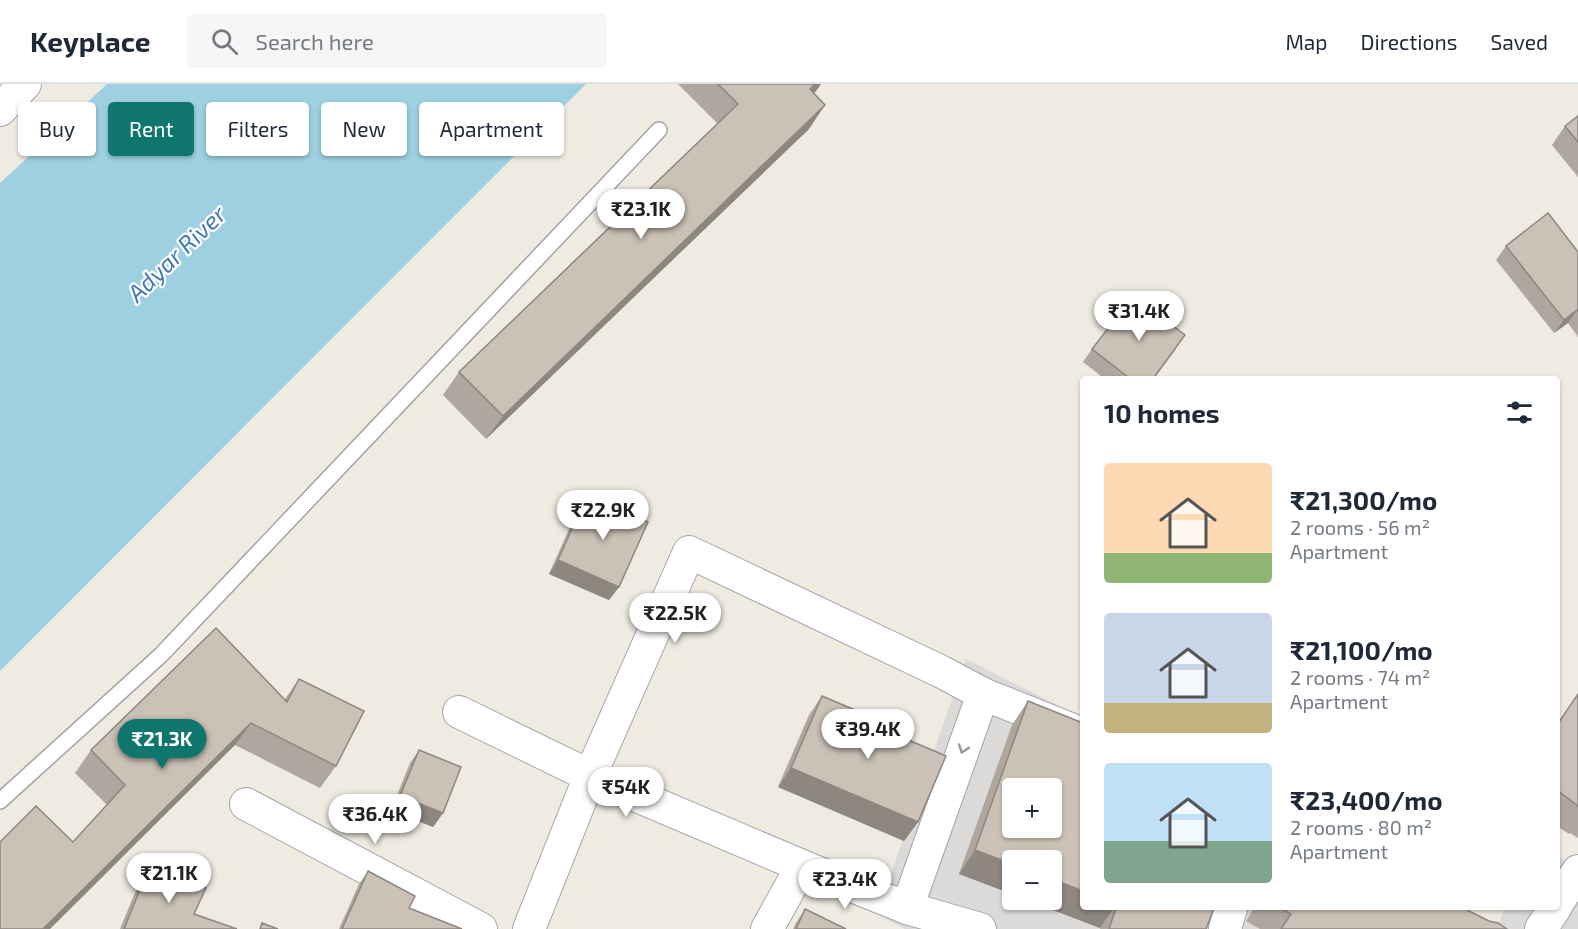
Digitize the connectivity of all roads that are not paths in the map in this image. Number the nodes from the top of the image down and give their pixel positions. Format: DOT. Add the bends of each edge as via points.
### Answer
graph roads {
  1 [pos="25,84"];
  2 [pos="0,110"];
  3 [pos="659,130"];
  4 [pos="982,694"];
  5 [pos="459,712"];
  6 [pos="1080,733"];
  7 [pos="590,776"];
  8 [pos="0,801"];
  9 [pos="246,804"];
  10 [pos="802,866"];
  11 [pos="1578,871"];
  12 [pos="1560,900"];
  13 [pos="907,908"];
  14 [pos="1230,910"];
  15 [pos="1553,910"];
  16 [pos="481,929"];
  17 [pos="529,929"];
  18 [pos="767,929"];
  19 [pos="980,929"];
  20 [pos="1225,929"];
  21 [pos="1541,929"];
  1 -- 2 [label="street"];
  3 -- 8 [label="lane" via="161,655"];
  4 -- 6 [label="street"];
  4 -- 7 [label="street" via="689,552"];
  4 -- 13 [label="street, one-way"];
  5 -- 7 [label="street"];
  7 -- 10 [label="street"];
  7 -- 17 [label="street"];
  9 -- 16 [label="street"];
  10 -- 13 [label="street"];
  10 -- 18 [label="street"];
  11 -- 12 [label="street"];
  13 -- 19 [label="street"];
  14 -- 20 [label="street"];
  15 -- 21 [label="street"];
}
